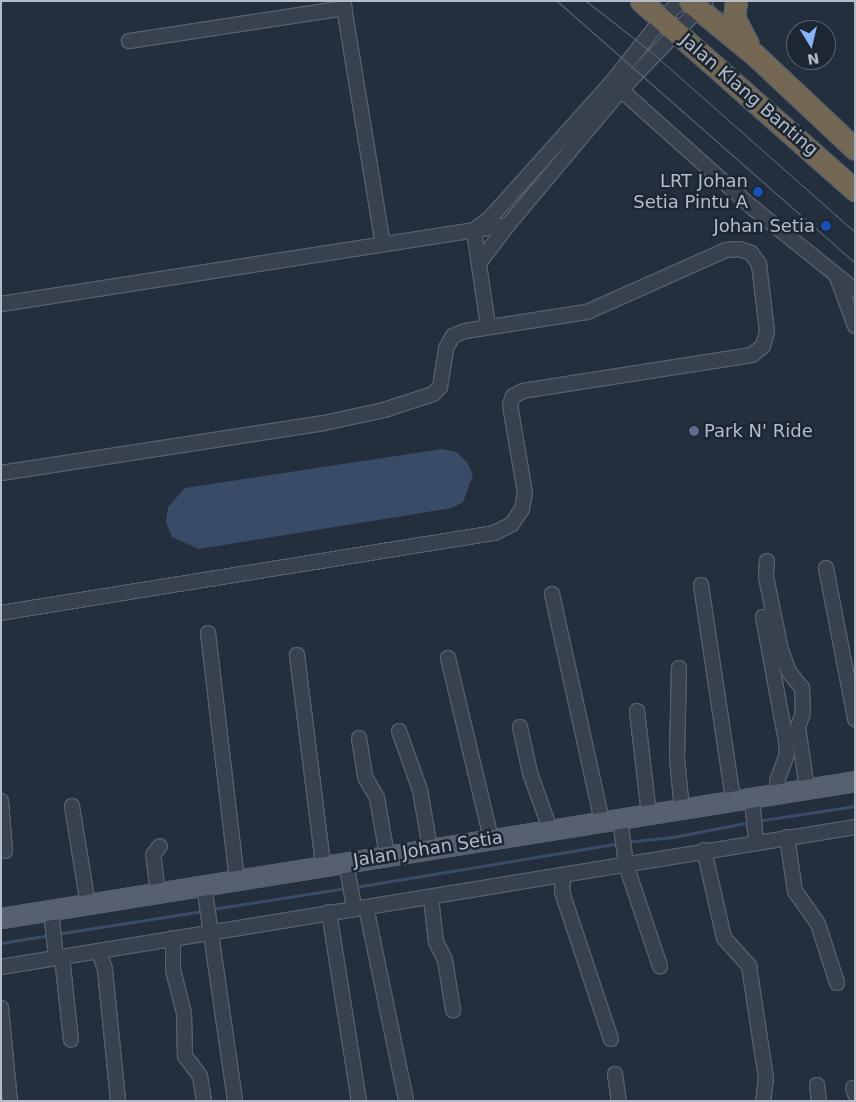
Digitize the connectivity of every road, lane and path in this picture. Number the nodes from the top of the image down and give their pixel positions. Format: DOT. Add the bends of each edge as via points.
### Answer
graph roads {
  1 [pos="641,1"];
  2 [pos="736,1"];
  3 [pos="694,3"];
  4 [pos="343,4"];
  5 [pos="670,26"];
  6 [pos="129,41"];
  7 [pos="755,55"];
  8 [pos="617,86"];
  9 [pos="855,149"];
  10 [pos="855,190"];
  11 [pos="508,225"];
  12 [pos="474,230"];
  13 [pos="383,245"];
  14 [pos="479,263"];
  15 [pos="836,277"];
  16 [pos="855,290"];
  17 [pos="1,304"];
  18 [pos="488,326"];
  19 [pos="855,326"];
  20 [pos="1,473"];
  21 [pos="766,561"];
  22 [pos="826,568"];
  23 [pos="701,586"];
  24 [pos="552,594"];
  25 [pos="1,613"];
  26 [pos="763,617"];
  27 [pos="208,633"];
  28 [pos="297,655"];
  29 [pos="448,658"];
  30 [pos="679,668"];
  31 [pos="637,711"];
  32 [pos="855,719"];
  33 [pos="520,727"];
  34 [pos="399,731"];
  35 [pos="359,738"];
  36 [pos="855,781"];
  37 [pos="807,789"];
  38 [pos="780,794"];
  39 [pos="733,800"];
  40 [pos="1,801"];
  41 [pos="752,803"];
  42 [pos="72,806"];
  43 [pos="682,810"];
  44 [pos="649,814"];
  45 [pos="614,823"];
  46 [pos="855,827"];
  47 [pos="550,829"];
  48 [pos="490,830"];
  49 [pos="756,838"];
  50 [pos="787,838"];
  51 [pos="429,841"];
  52 [pos="160,846"];
  53 [pos="386,849"];
  54 [pos="704,850"];
  55 [pos="5,851"];
  56 [pos="322,859"];
  57 [pos="625,862"];
  58 [pos="348,869"];
  59 [pos="562,876"];
  60 [pos="237,879"];
  61 [pos="206,892"];
  62 [pos="158,893"];
  63 [pos="431,898"];
  64 [pos="88,905"];
  65 [pos="358,905"];
  66 [pos="329,912"];
  67 [pos="51,917"];
  68 [pos="1,918"];
  69 [pos="212,927"];
  70 [pos="173,938"];
  71 [pos="99,951"];
  72 [pos="58,955"];
  73 [pos="660,966"];
  74 [pos="1,967"];
  75 [pos="836,984"];
  76 [pos="1,1008"];
  77 [pos="453,1010"];
  78 [pos="611,1039"];
  79 [pos="71,1040"];
  80 [pos="615,1074"];
  81 [pos="816,1085"];
  82 [pos="760,1099"];
  83 [pos="10,1101"];
  84 [pos="118,1101"];
  85 [pos="204,1101"];
  86 [pos="235,1101"];
  87 [pos="359,1101"];
  88 [pos="406,1101"];
  89 [pos="619,1101"];
  90 [pos="820,1101"];
  1 -- 5 [label="highway, Jalan Klang Banting"];
  2 -- 7 [label="highway" via="734,17"];
  3 -- 5 [label="street"];
  3 -- 5 [label="street"];
  3 -- 7 [label="highway, Jalan Klang Banting"];
  4 -- 6 [label="street"];
  4 -- 13 [label="street"];
  5 -- 8 [label="street"];
  5 -- 8 [label="street"];
  5 -- 10 [label="highway, Jalan Klang Banting"];
  7 -- 9 [label="highway, Jalan Klang Banting"];
  8 -- 11 [label="street"];
  8 -- 12 [label="street" via="491,217"];
  8 -- 15 [label="street" via="753,208"];
  11 -- 12 [label="street"];
  11 -- 14 [label="street"];
  12 -- 13 [label="street"];
  12 -- 14 [label="street"];
  13 -- 17 [label="street"];
  14 -- 18 [label="street"];
  15 -- 16 [label="street"];
  15 -- 19 [label="street"];
  18 -- 20 [label="street" via="454,336 446,348 440,387 433,394 384,410 324,423"];
  18 -- 25 [label="street" via="587,312 726,250 739,249 751,253 759,264 767,332 763,346 752,355 523,391 513,396 510,405 525,494 522,509 512,524 494,533"];
  21 -- 37 [label="street" via="766,577 781,650 789,672 802,688 803,714 799,732"];
  22 -- 32 [label="street"];
  23 -- 39 [label="street"];
  24 -- 45 [label="street"];
  26 -- 38 [label="street" via="786,741 787,754 777,781"];
  27 -- 60 [label="street"];
  28 -- 56 [label="street"];
  29 -- 48 [label="street"];
  30 -- 43 [label="street" via="677,758"];
  31 -- 44 [label="street"];
  33 -- 47 [label="street" via="530,773"];
  34 -- 51 [label="street" via="420,790"];
  35 -- 53 [label="street" via="365,777 377,798"];
  36 -- 37 [label="main road, Jalan Johan Setia"];
  37 -- 38 [label="main road, Jalan Johan Setia"];
  38 -- 41 [label="main road, Jalan Johan Setia"];
  39 -- 41 [label="main road, Jalan Johan Setia"];
  39 -- 43 [label="main road, Jalan Johan Setia"];
  40 -- 55 [label="street"];
  41 -- 49 [label="street"];
  42 -- 64 [label="street"];
  43 -- 44 [label="main road, Jalan Johan Setia"];
  44 -- 45 [label="main road, Jalan Johan Setia"];
  45 -- 47 [label="main road, Jalan Johan Setia"];
  45 -- 57 [label="street"];
  46 -- 50 [label="street"];
  47 -- 48 [label="main road, Jalan Johan Setia"];
  48 -- 51 [label="main road, Jalan Johan Setia"];
  49 -- 50 [label="street"];
  49 -- 54 [label="street"];
  50 -- 75 [label="street" via="795,891 818,924"];
  51 -- 53 [label="main road, Jalan Johan Setia"];
  52 -- 62 [label="street" via="153,856"];
  53 -- 58 [label="main road, Jalan Johan Setia"];
  54 -- 57 [label="street"];
  54 -- 82 [label="street" via="724,938 749,966 766,1078"];
  56 -- 58 [label="main road, Jalan Johan Setia"];
  56 -- 60 [label="main road, Jalan Johan Setia"];
  57 -- 59 [label="street"];
  57 -- 73 [label="street"];
  58 -- 65 [label="street"];
  59 -- 63 [label="street"];
  59 -- 78 [label="street" via="562,892"];
  60 -- 61 [label="main road, Jalan Johan Setia"];
  61 -- 62 [label="main road, Jalan Johan Setia"];
  61 -- 69 [label="street"];
  62 -- 64 [label="main road, Jalan Johan Setia"];
  63 -- 65 [label="street"];
  63 -- 77 [label="street" via="436,942 445,960"];
  64 -- 67 [label="main road, Jalan Johan Setia"];
  65 -- 66 [label="street"];
  65 -- 88 [label="street"];
  66 -- 69 [label="street"];
  66 -- 87 [label="street"];
  67 -- 68 [label="main road, Jalan Johan Setia"];
  67 -- 72 [label="street"];
  69 -- 70 [label="street"];
  69 -- 86 [label="street"];
  70 -- 71 [label="street"];
  70 -- 85 [label="street" via="173,970 184,1013 186,1056 200,1076"];
  71 -- 72 [label="street"];
  71 -- 84 [label="street" via="105,970"];
  72 -- 74 [label="street"];
  72 -- 79 [label="street"];
  76 -- 83 [label="street"];
  80 -- 89 [label="street"];
  81 -- 90 [label="street"];
}
